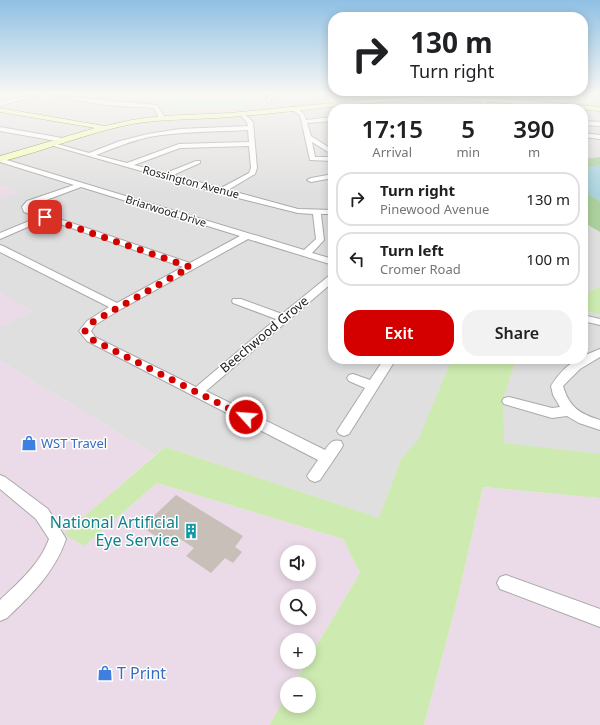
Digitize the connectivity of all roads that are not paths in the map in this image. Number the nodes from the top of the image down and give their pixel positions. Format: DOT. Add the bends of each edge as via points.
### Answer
graph roads {
  1 [pos="251,128"];
  2 [pos="0,129"];
  3 [pos="103,129"];
  4 [pos="232,129"];
  5 [pos="306,129"];
  6 [pos="11,131"];
  7 [pos="0,134"];
  8 [pos="588,136"];
  9 [pos="308,137"];
  10 [pos="600,137"];
  11 [pos="63,140"];
  12 [pos="50,144"];
  13 [pos="252,144"];
  14 [pos="328,150"];
  15 [pos="89,155"];
  16 [pos="328,159"];
  17 [pos="0,160"];
  18 [pos="197,164"];
  19 [pos="128,165"];
  20 [pos="165,176"];
  21 [pos="328,177"];
  22 [pos="311,180"];
  23 [pos="80,185"];
  24 [pos="221,191"];
  25 [pos="316,212"];
  26 [pos="328,212"];
  27 [pos="45,217"];
  28 [pos="0,236"];
  29 [pos="248,236"];
  30 [pos="0,248"];
  31 [pos="306,253"];
  32 [pos="328,260"];
  33 [pos="190,267"];
  34 [pos="328,281"];
  35 [pos="237,300"];
  36 [pos="117,307"];
  37 [pos="282,318"];
  38 [pos="588,319"];
  39 [pos="600,322"];
  40 [pos="600,353"];
  41 [pos="588,360"];
  42 [pos="387,364"];
  43 [pos="580,364"];
  44 [pos="353,378"];
  45 [pos="372,386"];
  46 [pos="196,392"];
  47 [pos="509,401"];
  48 [pos="568,411"];
  49 [pos="600,425"];
  50 [pos="344,431"];
  51 [pos="336,445"];
  52 [pos="327,458"];
  53 [pos="315,476"];
  54 [pos="0,481"];
  55 [pos="506,583"];
  56 [pos="0,612"];
  57 [pos="600,618"];
  1 -- 13 [label="street"];
  2 -- 6 [label="street"];
  3 -- 11 [label="street"];
  4 -- 15 [label="street" via="157,134"];
  5 -- 9 [label="street"];
  6 -- 7 [label="street"];
  6 -- 11 [label="street"];
  8 -- 10 [label="street"];
  9 -- 14 [label="street"];
  9 -- 16 [label="street" via="312,159"];
  11 -- 12 [label="street"];
  12 -- 15 [label="street, Rossington Avenue"];
  12 -- 17 [label="street"];
  13 -- 19 [label="street" via="179,146"];
  13 -- 24 [label="street" via="252,174"];
  15 -- 19 [label="street, Rossington Avenue"];
  17 -- 23 [label="street, Briarwood Drive"];
  18 -- 20 [label="street"];
  19 -- 20 [label="street, Rossington Avenue"];
  20 -- 24 [label="street, Rossington Avenue"];
  21 -- 22 [label="street"];
  23 -- 27 [label="street" via="26,206 27,210"];
  23 -- 29 [label="street, Briarwood Drive"];
  24 -- 25 [label="street, Rossington Avenue" via="298,211"];
  25 -- 26 [label="street, Rossington Avenue"];
  25 -- 31 [label="street" via="320,240"];
  27 -- 28 [label="street"];
  27 -- 33 [label="street"];
  29 -- 31 [label="street, Briarwood Drive"];
  29 -- 33 [label="street"];
  30 -- 36 [label="street"];
  31 -- 32 [label="street, Briarwood Drive"];
  33 -- 36 [label="street"];
  34 -- 37 [label="street, Beechwood Grove"];
  35 -- 37 [label="street"];
  36 -- 46 [label="street" via="91,323 85,331 91,339"];
  37 -- 46 [label="street, Beechwood Grove"];
  38 -- 39 [label="street"];
  40 -- 41 [label="street"];
  42 -- 45 [label="street"];
  43 -- 48 [label="street" via="557,386 559,396"];
  44 -- 45 [label="street"];
  45 -- 50 [label="street"];
  46 -- 52 [label="street"];
  47 -- 48 [label="street" via="552,413"];
  48 -- 49 [label="street"];
  51 -- 52 [label="street"];
  52 -- 53 [label="street"];
  54 -- 56 [label="street" via="42,514 58,540 48,562"];
  55 -- 57 [label="street"];
}
